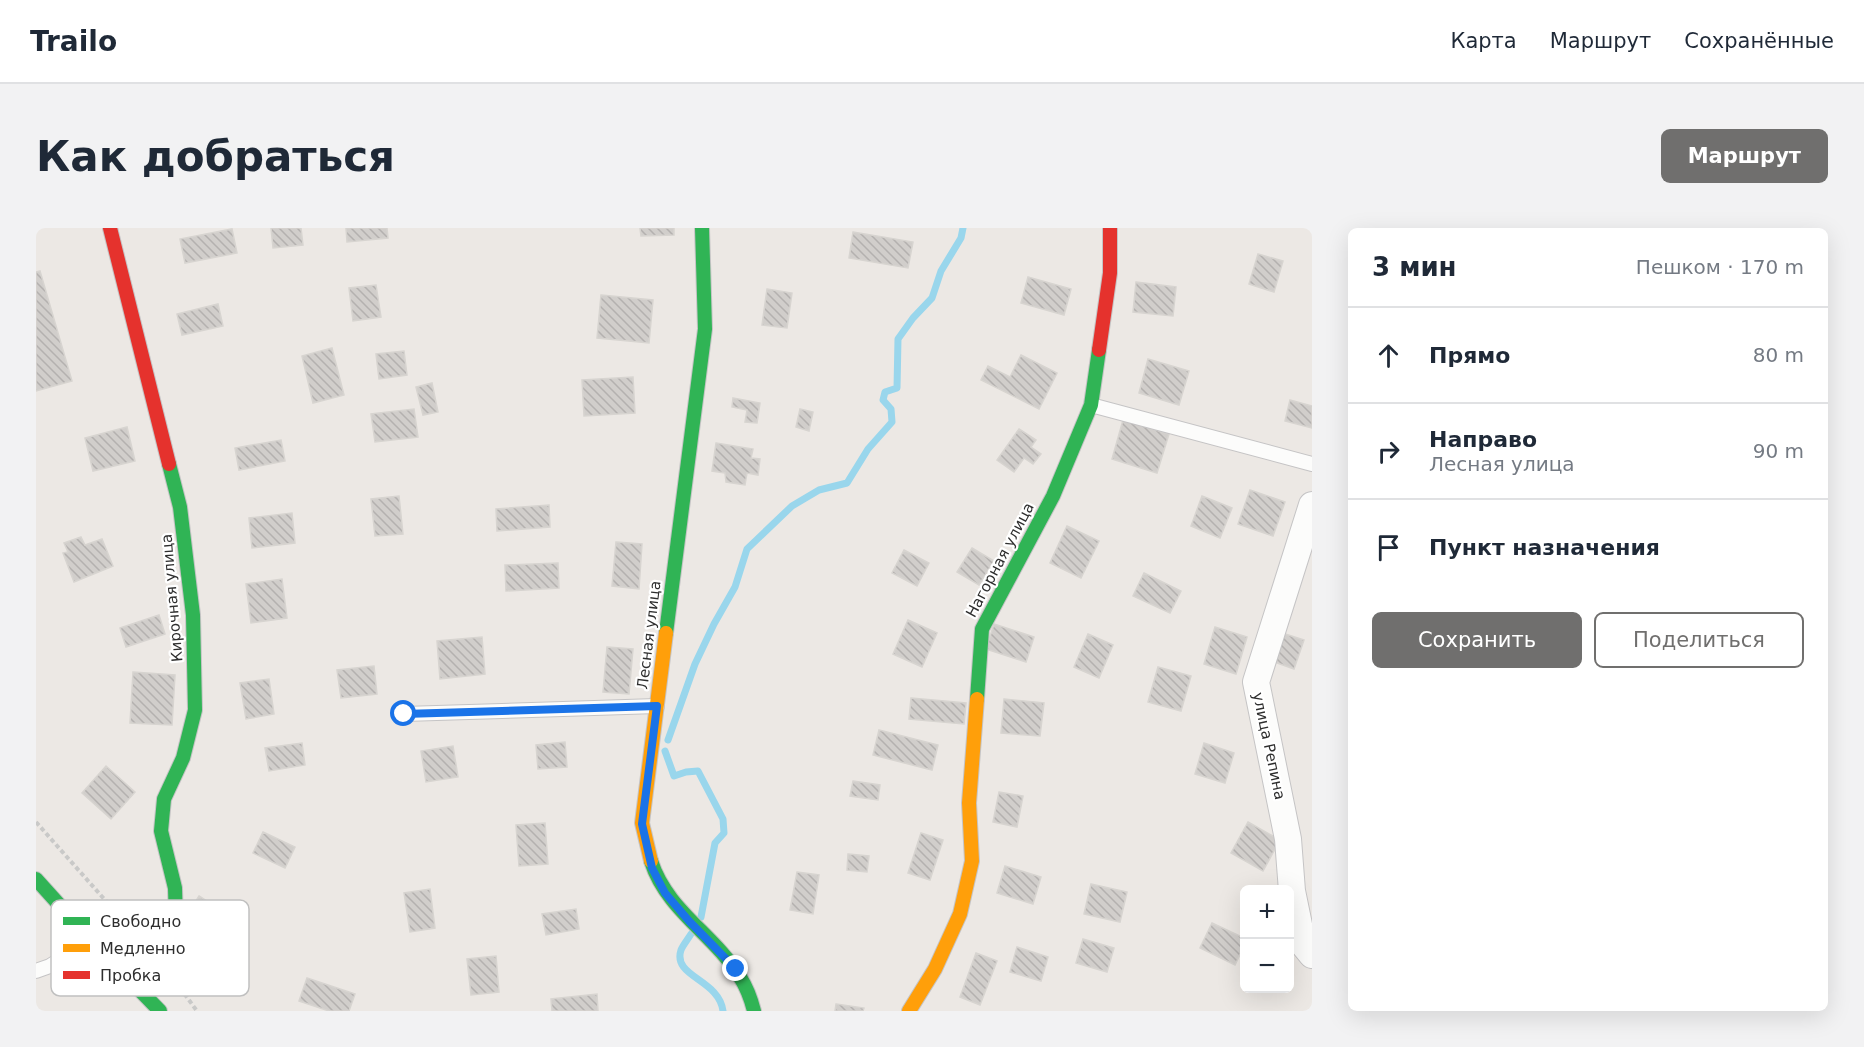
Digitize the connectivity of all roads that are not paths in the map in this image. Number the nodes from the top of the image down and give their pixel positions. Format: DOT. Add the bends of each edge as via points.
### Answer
graph roads {
  1 [pos="110,228"];
  2 [pos="702,228"];
  3 [pos="1110,228"];
  4 [pos="1091,405"];
  5 [pos="1312,464"];
  6 [pos="1312,505"];
  7 [pos="657,706"];
  8 [pos="404,714"];
  9 [pos="36,879"];
  10 [pos="55,900"];
  11 [pos="175,900"];
  12 [pos="1312,955"];
  13 [pos="51,965"];
  14 [pos="36,971"];
  15 [pos="146,996"];
  16 [pos="160,1011"];
  17 [pos="754,1011"];
  18 [pos="909,1011"];
  1 -- 11 [label="street, Кирочная улица" via="180,507 193,615 195,710 183,758 164,799 161,831"];
  2 -- 7 [label="street, Лесная улица" via="705,329"];
  3 -- 4 [label="street, Нагорная улица" via="1110,273"];
  4 -- 5 [label="lane"];
  4 -- 18 [label="street, Нагорная улица" via="1053,496 982,629 969,803 972,861 960,914 935,969"];
  6 -- 12 [label="street, улица Репина" via="1256,682 1288,839 1292,891 1303,944"];
  7 -- 8 [label="lane"];
  7 -- 17 [label="street, Лесная улица" via="642,824 652,868 665,893 736,969 751,996"];
  9 -- 10 [label="street"];
  13 -- 14 [label="lane"];
  15 -- 16 [label="street"];
}
